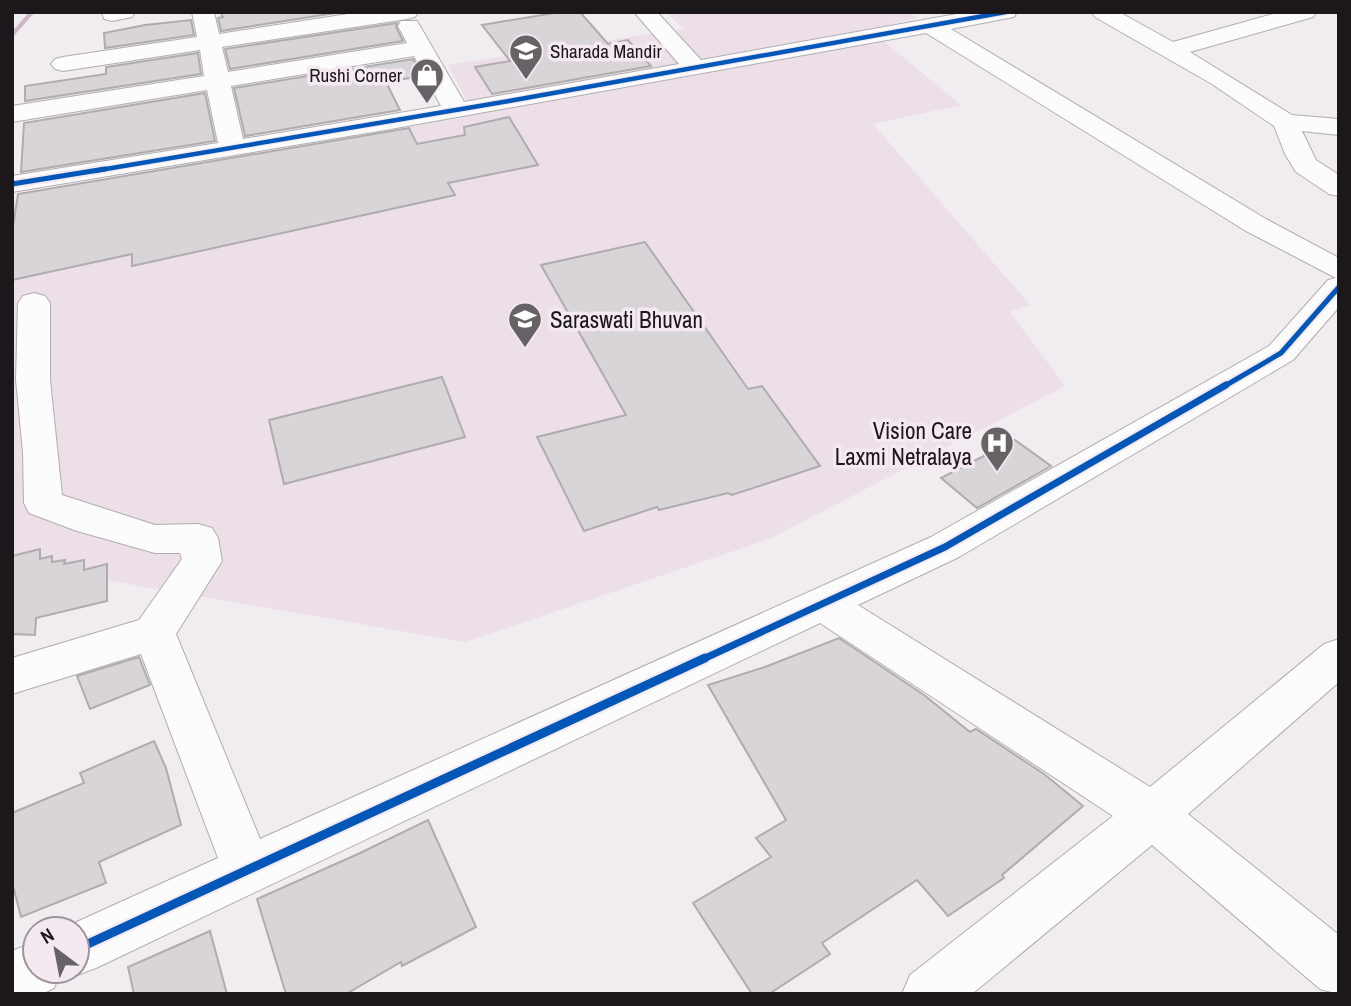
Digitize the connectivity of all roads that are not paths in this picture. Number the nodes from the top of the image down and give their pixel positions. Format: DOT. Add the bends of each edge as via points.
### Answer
graph roads {
  1 [pos="203,12"];
  2 [pos="407,12"];
  3 [pos="645,12"];
  4 [pos="1006,12"];
  5 [pos="1102,12"];
  6 [pos="1305,12"];
  7 [pos="402,13"];
  8 [pos="930,26"];
  9 [pos="209,42"];
  10 [pos="421,48"];
  11 [pos="1170,50"];
  12 [pos="63,64"];
  13 [pos="696,69"];
  14 [pos="218,81"];
  15 [pos="456,110"];
  16 [pos="12,114"];
  17 [pos="1285,122"];
  18 [pos="1339,127"];
  19 [pos="232,149"];
  20 [pos="12,184"];
  21 [pos="1339,188"];
  22 [pos="1339,270"];
  23 [pos="1339,287"];
  24 [pos="34,303"];
  25 [pos="823,604"];
  26 [pos="154,633"];
  27 [pos="1339,656"];
  28 [pos="12,676"];
  29 [pos="1152,815"];
  30 [pos="248,871"];
  31 [pos="91,943"];
  32 [pos="1339,970"];
  33 [pos="929,994"];
  1 -- 9 [label="street"];
  2 -- 7 [label="street"];
  3 -- 13 [label="street"];
  4 -- 8 [label="street"];
  5 -- 11 [label="street"];
  6 -- 11 [label="street"];
  7 -- 9 [label="street"];
  7 -- 10 [label="street"];
  8 -- 13 [label="street"];
  8 -- 22 [label="street" via="1256,225"];
  9 -- 12 [label="street"];
  9 -- 14 [label="street"];
  10 -- 14 [label="street"];
  10 -- 15 [label="street"];
  11 -- 17 [label="street"];
  13 -- 15 [label="street"];
  14 -- 16 [label="street"];
  14 -- 19 [label="street"];
  15 -- 19 [label="street"];
  17 -- 18 [label="street"];
  17 -- 21 [label="street" via="1306,166"];
  19 -- 20 [label="street"];
  23 -- 25 [label="street" via="1281,353 945,547"];
  24 -- 26 [label="street" via="33,380 43,503 155,539 198,538 202,561"];
  25 -- 29 [label="street"];
  25 -- 30 [label="street"];
  26 -- 28 [label="street"];
  26 -- 30 [label="street"];
  27 -- 29 [label="street"];
  29 -- 32 [label="street"];
  29 -- 33 [label="street"];
  30 -- 31 [label="street"];
}
